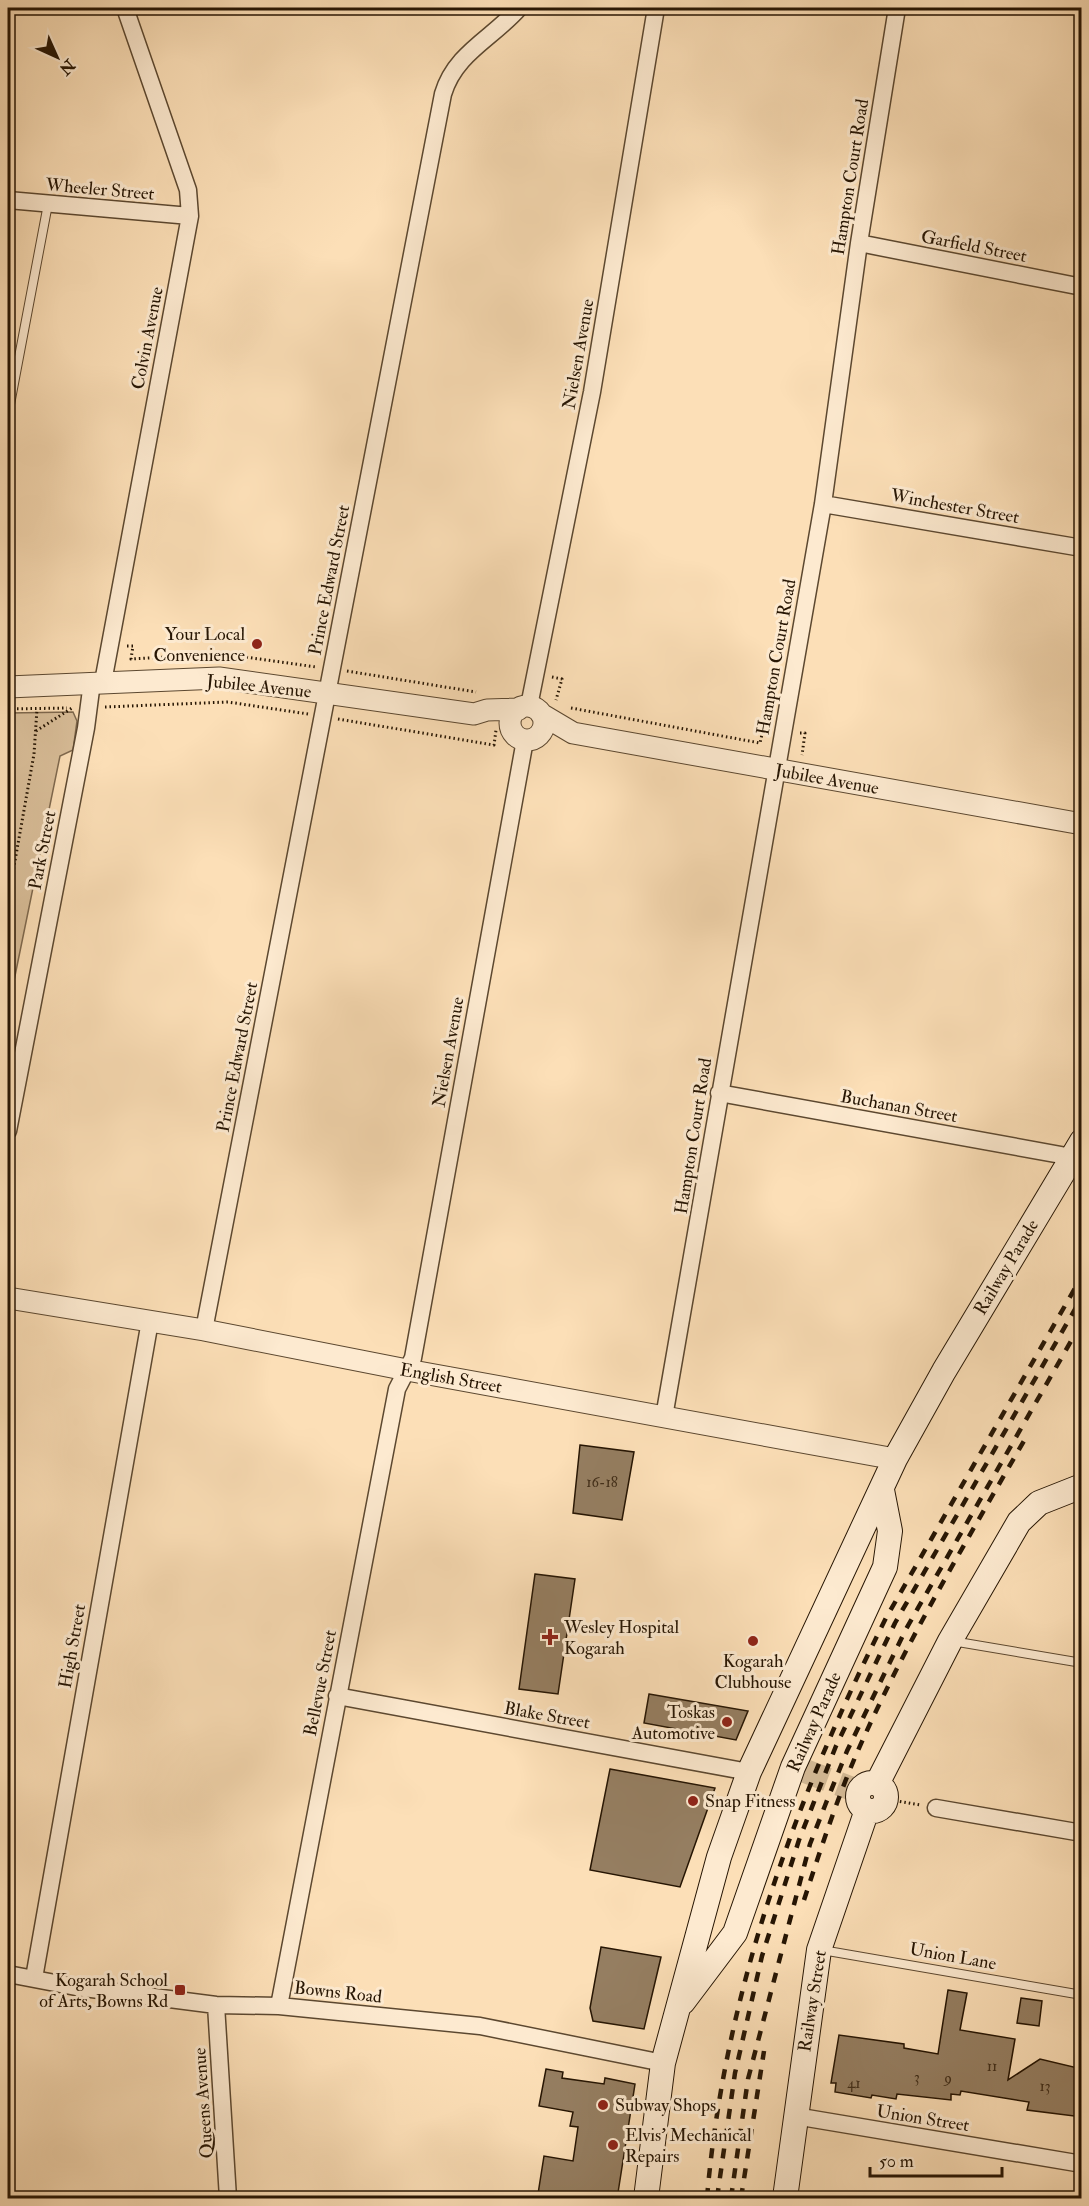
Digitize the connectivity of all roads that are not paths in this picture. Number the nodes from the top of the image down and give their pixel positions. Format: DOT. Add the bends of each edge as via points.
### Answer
graph roads {
  1 [pos="125,8"];
  2 [pos="519,8"];
  3 [pos="656,8"];
  4 [pos="897,8"];
  5 [pos="8,200"];
  6 [pos="48,204"];
  7 [pos="190,216"];
  8 [pos="859,243"];
  9 [pos="1082,287"];
  10 [pos="8,415"];
  11 [pos="823,504"];
  12 [pos="1082,548"];
  13 [pos="97,682"];
  14 [pos="8,687"];
  15 [pos="326,693"];
  16 [pos="530,710"];
  17 [pos="474,714"];
  18 [pos="573,733"];
  19 [pos="525,736"];
  20 [pos="776,770"];
  21 [pos="1082,824"];
  22 [pos="719,1093"];
  23 [pos="8,1131"];
  24 [pos="1077,1149"];
  25 [pos="8,1298"];
  26 [pos="150,1321"];
  27 [pos="204,1330"];
  28 [pos="407,1370"];
  29 [pos="664,1417"];
  30 [pos="895,1459"];
  31 [pos="1082,1486"];
  32 [pos="882,1490"];
  33 [pos="950,1641"];
  34 [pos="1082,1663"];
  35 [pos="337,1696"];
  36 [pos="749,1772"];
  37 [pos="936,1808"];
  38 [pos="1082,1833"];
  39 [pos="740,1918"];
  40 [pos="697,1933"];
  41 [pos="819,1950"];
  42 [pos="8,1974"];
  43 [pos="34,1978"];
  44 [pos="1082,1995"];
  45 [pos="216,2005"];
  46 [pos="279,2006"];
  47 [pos="678,2008"];
  48 [pos="663,2063"];
  49 [pos="795,2116"];
  50 [pos="1082,2164"];
  51 [pos="228,2199"];
  52 [pos="646,2199"];
  53 [pos="785,2199"];
  1 -- 7 [label="street, Colvin Avenue" via="188,190"];
  2 -- 15 [label="street, Prince Edward Street" via="459,61 443,94"];
  3 -- 16 [label="street, Nielsen Avenue" via="592,392"];
  4 -- 8 [label="street, Hampton Court Road"];
  5 -- 6 [label="street, Wheeler Street"];
  6 -- 7 [label="street, Wheeler Street"];
  6 -- 10 [label="lane"];
  7 -- 13 [label="street, Colvin Avenue"];
  8 -- 9 [label="street, Garfield Street"];
  8 -- 11 [label="street, Hampton Court Road"];
  11 -- 12 [label="street, Winchester Street"];
  11 -- 20 [label="street, Hampton Court Road"];
  13 -- 14 [label="street, Jubilee Avenue"];
  13 -- 15 [label="street, Jubilee Avenue" via="219,678"];
  13 -- 23 [label="street, Park Street" via="88,707"];
  15 -- 17 [label="street, Jubilee Avenue"];
  15 -- 27 [label="street, Prince Edward Street"];
  16 -- 17 [label="street, Jubilee Avenue" via="487,710"];
  16 -- 18 [label="street, Jubilee Avenue"];
  16 -- 19 [label="street" via="544,723"];
  16 -- 19 [label="street" via="511,721"];
  17 -- 19 [label="street, Jubilee Avenue"];
  18 -- 19 [label="street, Jubilee Avenue" via="559,737"];
  18 -- 20 [label="street, Jubilee Avenue"];
  19 -- 28 [label="street, Nielsen Avenue" via="413,1358"];
  20 -- 21 [label="street, Jubilee Avenue"];
  20 -- 22 [label="street, Hampton Court Road"];
  22 -- 24 [label="street, Buchanan Street"];
  22 -- 29 [label="street, Hampton Court Road"];
  24 -- 30 [label="main road, Railway Parade"];
  25 -- 26 [label="street, English Street"];
  26 -- 27 [label="street, English Street"];
  26 -- 43 [label="street, High Street"];
  27 -- 28 [label="street, English Street"];
  28 -- 29 [label="street, English Street"];
  28 -- 35 [label="street, Bellevue Street" via="397,1389"];
  29 -- 30 [label="street, English Street"];
  30 -- 32 [label="main road, Railway Parade"];
  31 -- 33 [label="main road, Railway Street" via="1039,1503 1019,1522"];
  32 -- 36 [label="main road, Railway Parade"];
  32 -- 39 [label="main road, Railway Parade" via="891,1531 885,1567"];
  33 -- 34 [label="lane"];
  33 -- 41 [label="main road, Railway Street" via="869,1795"];
  35 -- 36 [label="street, Blake Street"];
  35 -- 46 [label="street, Bellevue Street"];
  36 -- 40 [label="main road, Railway Parade"];
  37 -- 38 [label="street"];
  39 -- 40 [label="main road" via="720,1939"];
  39 -- 47 [label="main road, Railway Parade" via="729,1943"];
  40 -- 47 [label="main road, Railway Parade"];
  41 -- 44 [label="lane, Union Lane"];
  41 -- 49 [label="main road, Railway Street"];
  42 -- 43 [label="street, Bowns Road"];
  43 -- 45 [label="street, Bowns Road"];
  45 -- 46 [label="street, Bowns Road"];
  45 -- 51 [label="street, Queens Avenue"];
  46 -- 48 [label="street, Bowns Road" via="480,2026"];
  47 -- 48 [label="main road, Railway Parade"];
  48 -- 52 [label="main road, Railway Parade"];
  49 -- 50 [label="street, Union Street"];
  49 -- 53 [label="main road, Railway Street"];
}
